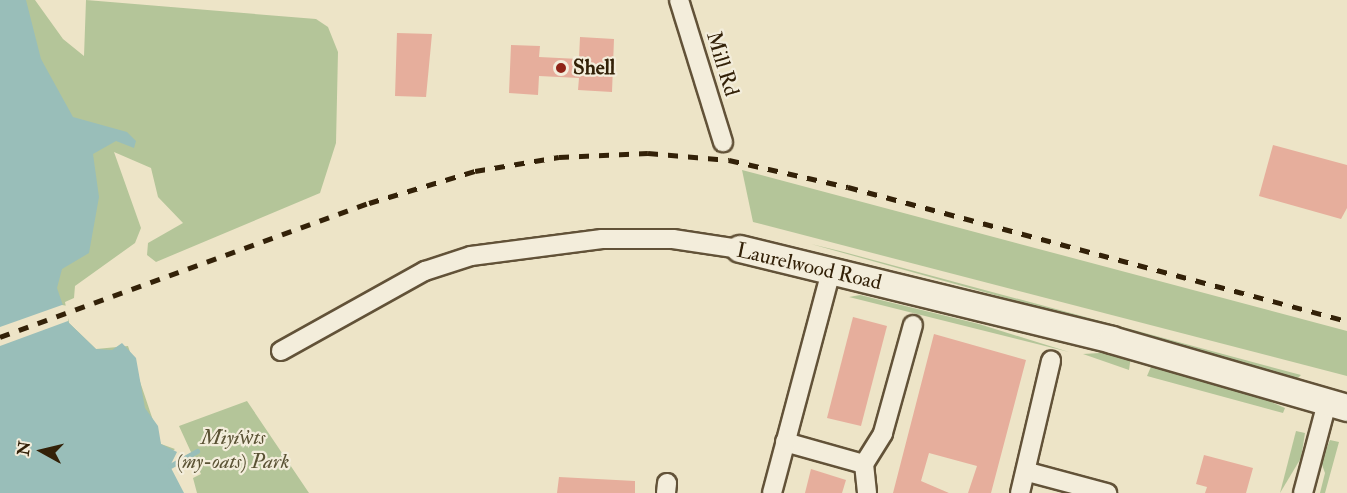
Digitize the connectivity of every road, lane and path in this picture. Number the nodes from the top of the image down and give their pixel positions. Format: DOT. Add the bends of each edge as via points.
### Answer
graph roads {
  1 [pos="679,0"];
  2 [pos="723,142"];
  3 [pos="740,249"];
  4 [pos="831,272"];
  5 [pos="913,325"];
  6 [pos="281,351"];
  7 [pos="1052,361"];
  8 [pos="1337,405"];
  9 [pos="785,442"];
  10 [pos="864,464"];
  11 [pos="1028,472"];
  12 [pos="772,493"];
  13 [pos="867,493"];
  14 [pos="1020,493"];
  15 [pos="1107,493"];
  16 [pos="1303,493"];
  1 -- 2 [label="street, Mill Rd"];
  3 -- 4 [label="street, Laurelwood Road"];
  3 -- 6 [label="street, Laurelwood Road" via="673,239 602,238 506,248 425,271"];
  4 -- 8 [label="street, Laurelwood Road" via="1112,340"];
  4 -- 9 [label="street"];
  5 -- 10 [label="street" via="883,433"];
  7 -- 11 [label="street" via="1028,446"];
  8 -- 16 [label="street"];
  9 -- 10 [label="street"];
  9 -- 12 [label="street"];
  10 -- 13 [label="street"];
  11 -- 14 [label="street"];
  11 -- 15 [label="street"];
}
